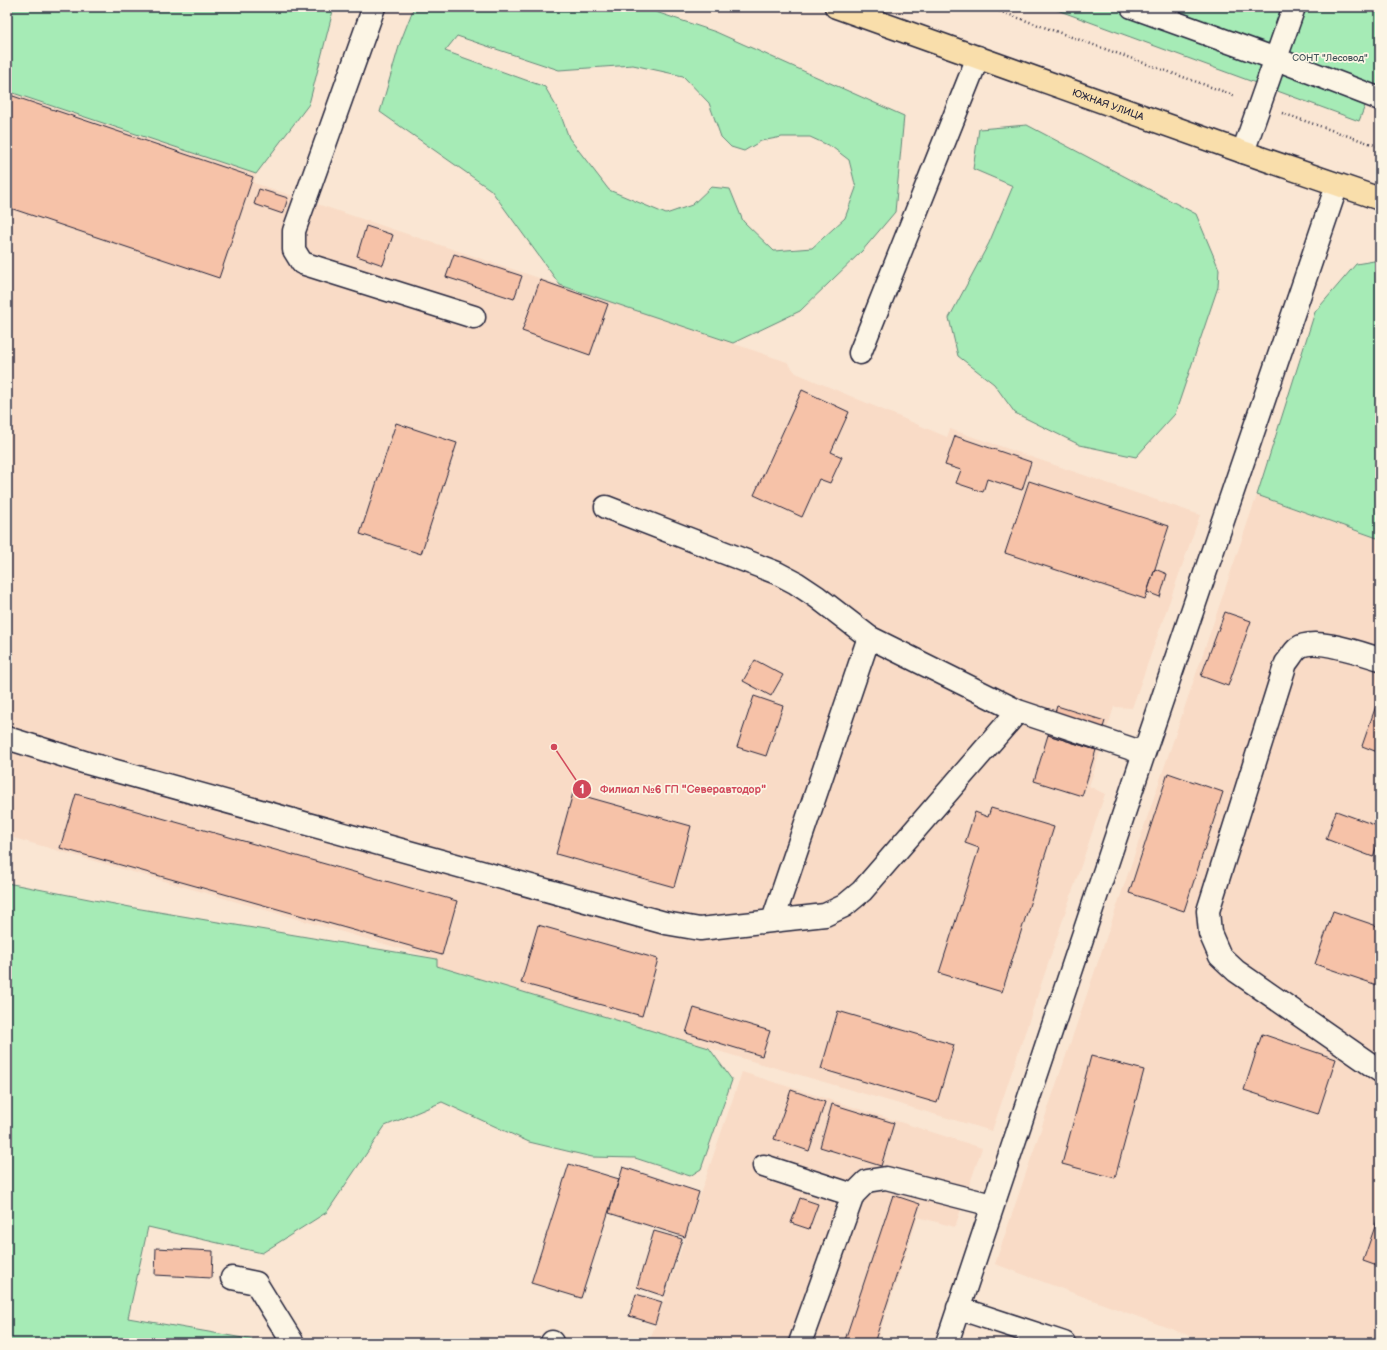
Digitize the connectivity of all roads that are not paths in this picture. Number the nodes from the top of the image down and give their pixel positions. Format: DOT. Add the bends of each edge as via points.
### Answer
graph roads {
  1 [pos="374,7"];
  2 [pos="836,7"];
  3 [pos="1132,7"];
  4 [pos="1294,7"];
  5 [pos="978,57"];
  6 [pos="1276,59"];
  7 [pos="1380,99"];
  8 [pos="1243,152"];
  9 [pos="1338,185"];
  10 [pos="1380,199"];
  11 [pos="474,317"];
  12 [pos="860,353"];
  13 [pos="606,507"];
  14 [pos="869,637"];
  15 [pos="1380,659"];
  16 [pos="1018,711"];
  17 [pos="7,738"];
  18 [pos="1144,753"];
  19 [pos="773,920"];
  20 [pos="1376,1061"];
  21 [pos="764,1166"];
  22 [pos="852,1195"];
  23 [pos="992,1205"];
  24 [pos="232,1278"];
  25 [pos="958,1308"];
  26 [pos="293,1343"];
  27 [pos="800,1343"];
  28 [pos="947,1343"];
  29 [pos="1064,1343"];
  1 -- 11 [label="street" via="294,231 294,250 302,263"];
  2 -- 5 [label="main road, ЮЖНАЯ УЛИЦА"];
  3 -- 6 [label="street"];
  4 -- 6 [label="street"];
  5 -- 8 [label="main road, ЮЖНАЯ УЛИЦА"];
  5 -- 12 [label="street"];
  6 -- 7 [label="street"];
  6 -- 8 [label="street"];
  8 -- 9 [label="main road, ЮЖНАЯ УЛИЦА"];
  9 -- 10 [label="main road, ЮЖНАЯ УЛИЦА"];
  9 -- 18 [label="street"];
  13 -- 14 [label="street" via="777,573 817,597"];
  14 -- 16 [label="street"];
  14 -- 19 [label="street"];
  15 -- 20 [label="street" via="1338,647 1312,644 1298,648 1286,663 1208,911 1210,933 1220,956 1236,971"];
  16 -- 18 [label="street"];
  16 -- 19 [label="street" via="862,891 844,906 825,915"];
  17 -- 19 [label="street" via="94,765 665,924 700,929"];
  18 -- 23 [label="street"];
  21 -- 22 [label="street"];
  22 -- 23 [label="street" via="867,1181 886,1178"];
  22 -- 27 [label="street"];
  23 -- 25 [label="street"];
  24 -- 26 [label="street" via="256,1283"];
  25 -- 28 [label="street"];
  25 -- 29 [label="street"];
}
